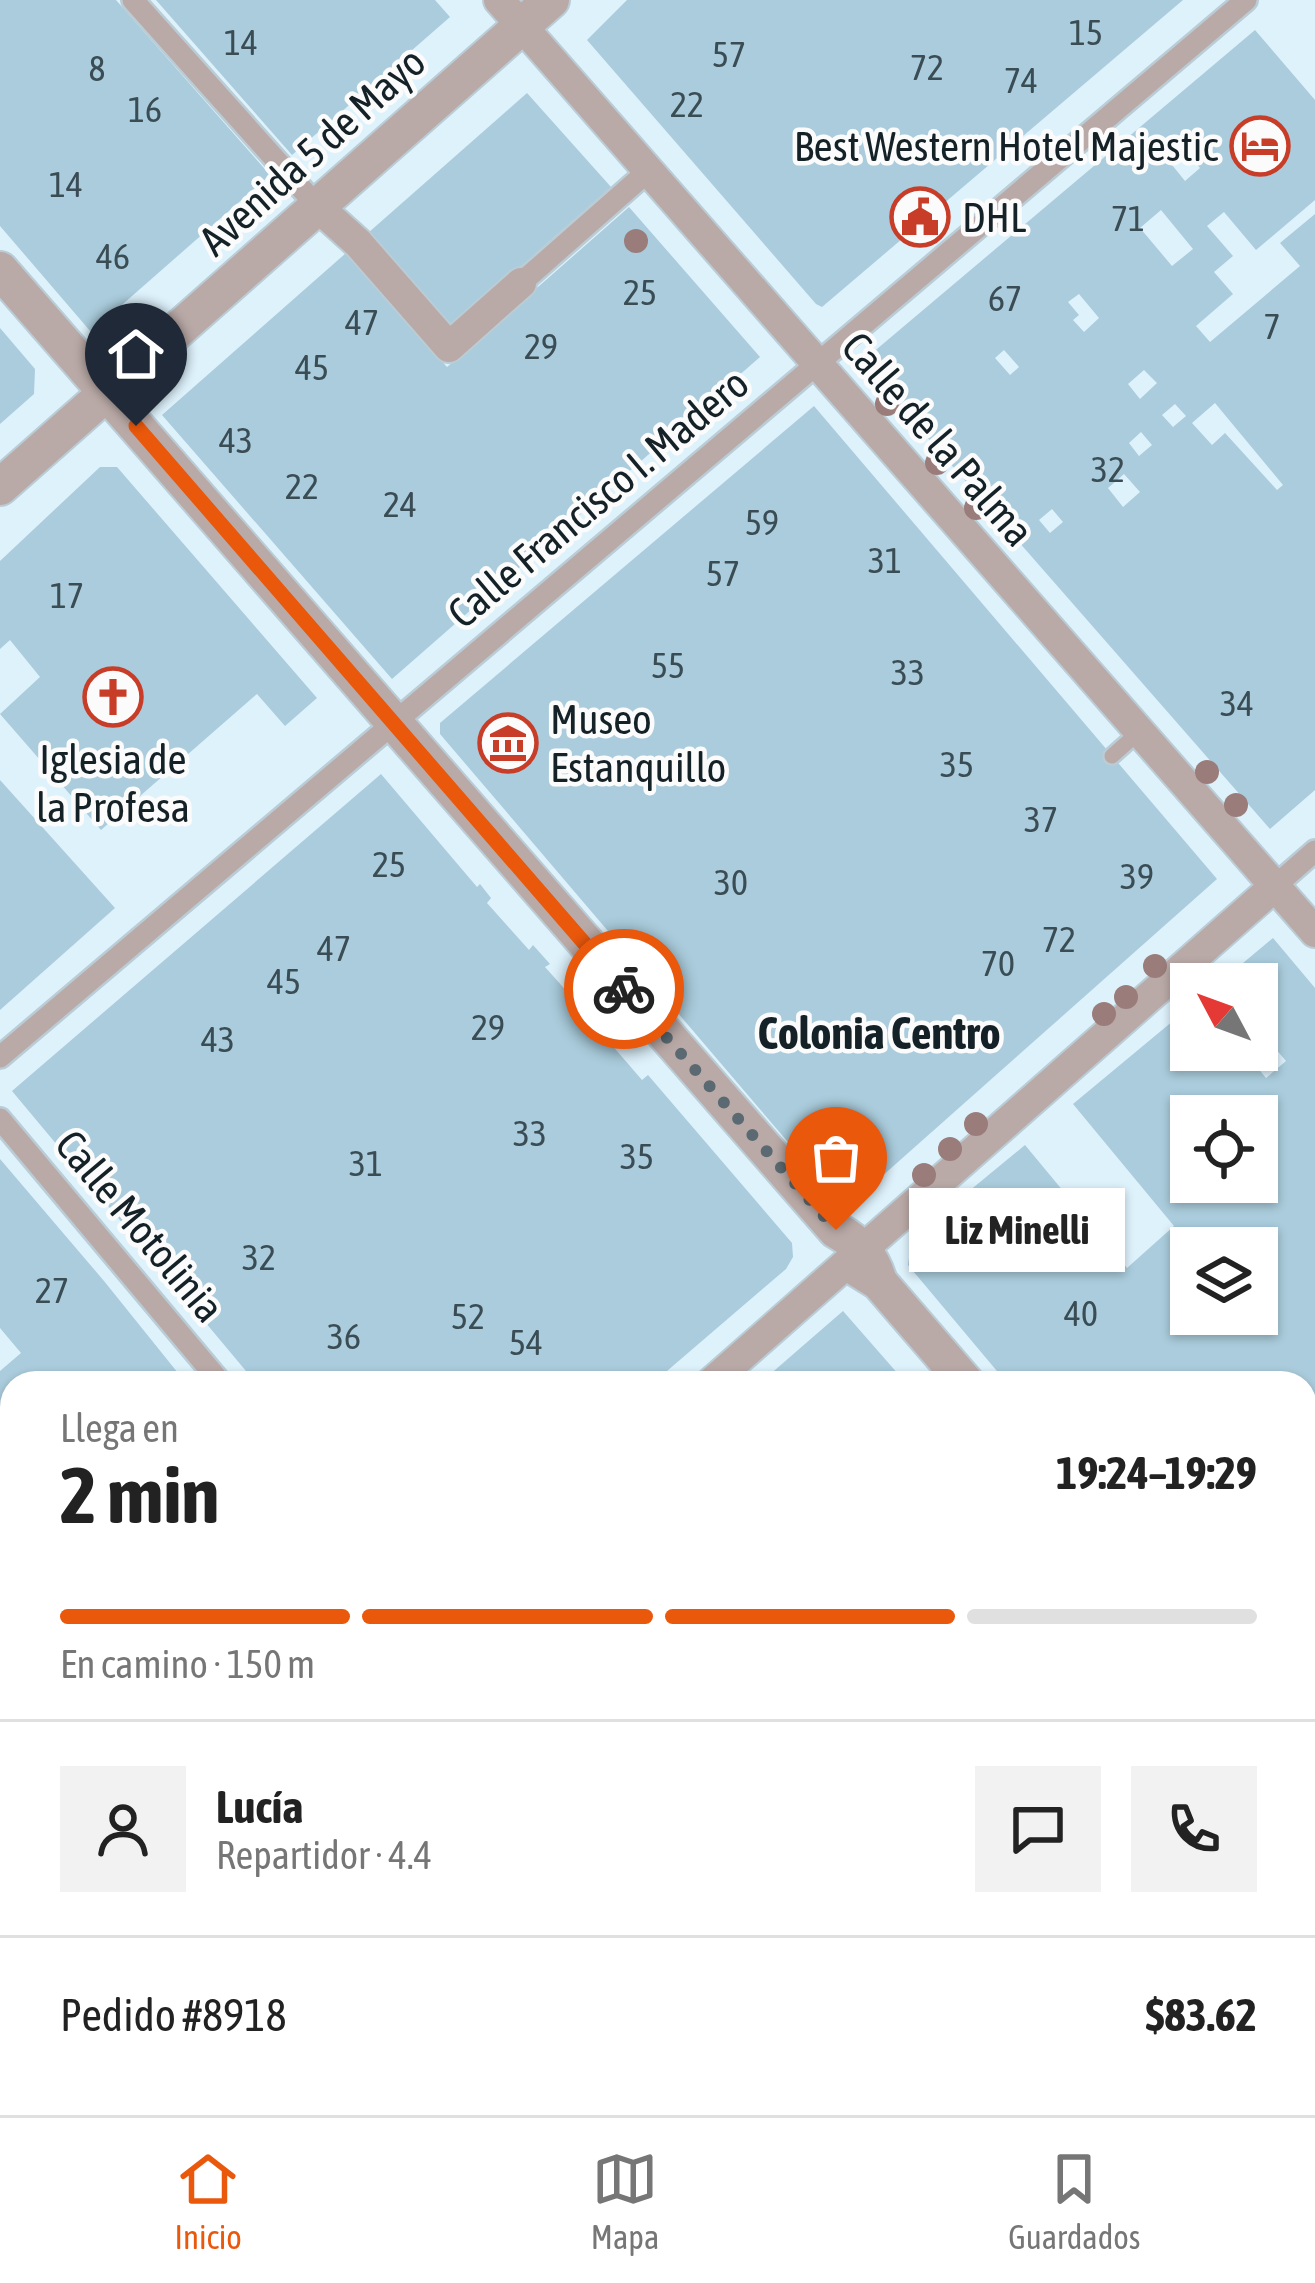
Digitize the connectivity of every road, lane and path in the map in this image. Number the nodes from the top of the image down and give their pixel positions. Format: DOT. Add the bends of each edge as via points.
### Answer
graph roads {
  1 [pos="133,0"];
  2 [pos="550,0"];
  3 [pos="1246,0"];
  4 [pos="510,13"];
  5 [pos="646,173"];
  6 [pos="318,207"];
  7 [pos="0,270"];
  8 [pos="521,283"];
  9 [pos="816,364"];
  10 [pos="107,393"];
  11 [pos="0,487"];
  12 [pos="392,724"];
  13 [pos="1139,732"];
  14 [pos="1112,755"];
  15 [pos="1315,851"];
  16 [pos="1275,886"];
  17 [pos="1315,932"];
  18 [pos="0,1057"];
  19 [pos="0,1119"];
  20 [pos="857,1255"];
  21 [pos="211,1371"];
  22 [pos="725,1371"];
  23 [pos="956,1371"];
  1 -- 6 [label="street"];
  2 -- 4 [label="street, Avenida 5 de Mayo"];
  3 -- 9 [label="street, Calle Francisco I. Madero"];
  4 -- 5 [label="street, Calle de la Palma"];
  4 -- 6 [label="street, Avenida 5 de Mayo"];
  5 -- 8 [label="street"];
  5 -- 9 [label="street, Calle de la Palma"];
  6 -- 8 [label="street" via="449,347"];
  6 -- 10 [label="street, Avenida 5 de Mayo"];
  7 -- 10 [label="street"];
  9 -- 12 [label="street, Calle Francisco I. Madero"];
  9 -- 13 [label="street, Calle de la Palma"];
  10 -- 11 [label="street, Avenida 5 de Mayo"];
  10 -- 12 [label="street"];
  12 -- 18 [label="street, Calle Francisco I. Madero"];
  12 -- 20 [label="street"];
  13 -- 14 [label="lane"];
  13 -- 16 [label="street, Calle de la Palma"];
  15 -- 16 [label="street"];
  16 -- 17 [label="street, Calle de la Palma"];
  16 -- 20 [label="street"];
  19 -- 21 [label="street, Calle Motolinia"];
  20 -- 22 [label="street"];
  20 -- 23 [label="street"];
}
